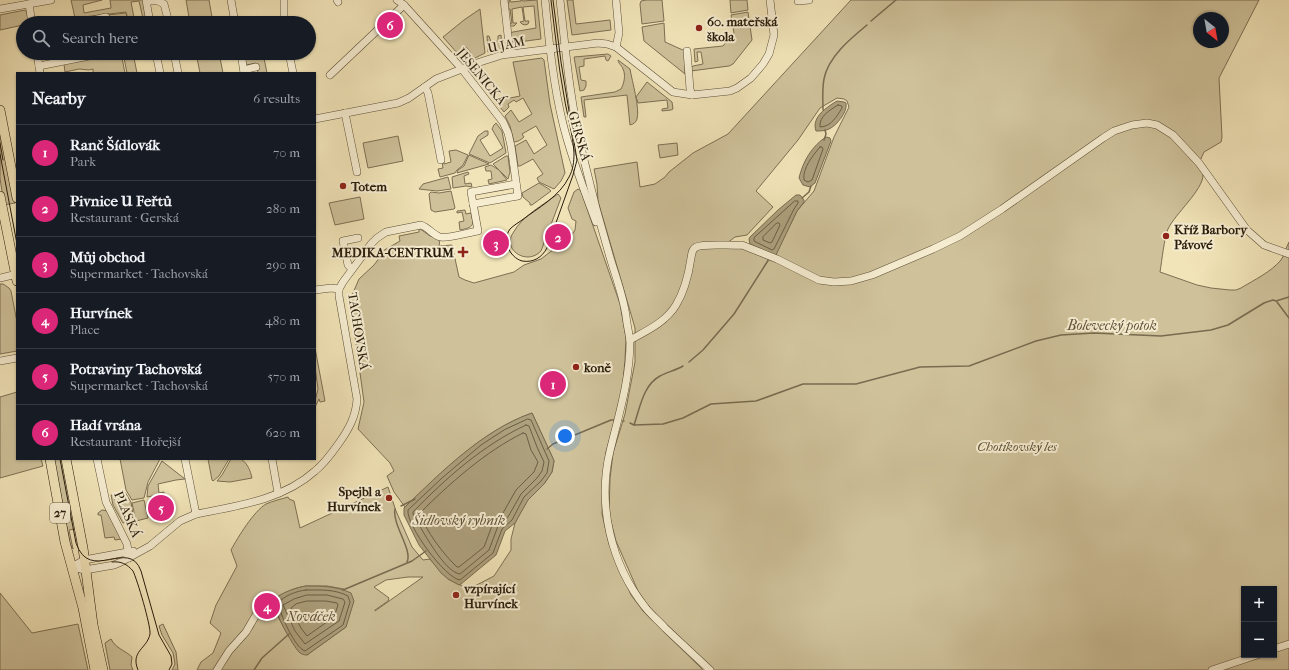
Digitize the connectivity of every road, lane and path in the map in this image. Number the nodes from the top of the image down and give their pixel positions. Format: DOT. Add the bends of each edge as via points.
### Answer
graph roads {
  1 [pos="51,0"];
  2 [pos="146,0"];
  3 [pos="231,0"];
  4 [pos="284,0"];
  5 [pos="397,0"];
  6 [pos="504,0"];
  7 [pos="545,0"];
  8 [pos="560,0"];
  9 [pos="616,0"];
  10 [pos="770,0"];
  11 [pos="798,0"];
  12 [pos="809,0"];
  13 [pos="29,4"];
  14 [pos="404,5"];
  15 [pos="0,9"];
  16 [pos="31,16"];
  17 [pos="149,16"];
  18 [pos="167,16"];
  19 [pos="234,16"];
  20 [pos="284,16"];
  21 [pos="565,46"];
  22 [pos="550,48"];
  23 [pos="616,48"];
  24 [pos="687,51"];
  25 [pos="510,53"];
  26 [pos="74,60"];
  27 [pos="157,60"];
  28 [pos="175,60"];
  29 [pos="241,60"];
  30 [pos="290,60"];
  31 [pos="256,67"];
  32 [pos="40,69"];
  33 [pos="462,69"];
  34 [pos="160,72"];
  35 [pos="178,72"];
  36 [pos="244,72"];
  37 [pos="293,72"];
  38 [pos="330,74"];
  39 [pos="425,87"];
  40 [pos="692,95"];
  41 [pos="0,110"];
  42 [pos="345,113"];
  43 [pos="316,119"];
  44 [pos="441,160"];
  45 [pos="357,172"];
  46 [pos="516,184"];
  47 [pos="16,193"];
  48 [pos="0,196"];
  49 [pos="474,204"];
  50 [pos="358,238"];
  51 [pos="1289,254"];
  52 [pos="352,269"];
  53 [pos="16,272"];
  54 [pos="615,273"];
  55 [pos="16,277"];
  56 [pos="0,278"];
  57 [pos="340,289"];
  58 [pos="316,290"];
  59 [pos="630,340"];
  60 [pos="16,358"];
  61 [pos="0,361"];
  62 [pos="50,460"];
  63 [pos="66,460"];
  64 [pos="97,460"];
  65 [pos="185,460"];
  66 [pos="272,460"];
  67 [pos="278,493"];
  68 [pos="196,514"];
  69 [pos="129,555"];
  70 [pos="84,560"];
  71 [pos="72,567"];
  72 [pos="85,570"];
  73 [pos="264,599"];
  74 [pos="1289,644"];
  75 [pos="1277,648"];
  76 [pos="1248,658"];
  77 [pos="95,670"];
  78 [pos="103,670"];
  79 [pos="217,670"];
  80 [pos="710,670"];
  81 [pos="1212,670"];
  1 -- 13 [label="street"];
  2 -- 17 [label="street"];
  2 -- 18 [label="street" via="164,4"];
  3 -- 19 [label="street"];
  4 -- 20 [label="street"];
  5 -- 14 [label="street, JESENICKÁ"];
  6 -- 25 [label="street"];
  7 -- 22 [label="street, GERSKÁ"];
  8 -- 21 [label="street, GERSKÁ"];
  9 -- 23 [label="street" via="619,33"];
  10 -- 40 [label="street" via="774,35 769,54 763,64 751,78 737,88"];
  11 -- 12 [label="street"];
  13 -- 15 [label="street"];
  13 -- 16 [label="street"];
  14 -- 33 [label="street, JESENICKÁ"];
  14 -- 38 [label="street"];
  21 -- 22 [label="street, U JAM"];
  21 -- 23 [label="street, U JAM" via="598,43"];
  21 -- 54 [label="street, GERSKÁ" via="578,134"];
  22 -- 25 [label="street, U JAM"];
  22 -- 54 [label="street, GERSKÁ" via="563,125"];
  23 -- 40 [label="street" via="673,92"];
  24 -- 40 [label="street"];
  25 -- 33 [label="street, U JAM"];
  26 -- 32 [label="street"];
  27 -- 34 [label="street"];
  28 -- 35 [label="street"];
  29 -- 36 [label="street"];
  30 -- 37 [label="street"];
  31 -- 36 [label="street"];
  33 -- 39 [label="street, U JAM" via="436,79"];
  33 -- 46 [label="street, JESENICKÁ" via="503,122 508,133"];
  39 -- 42 [label="street, U JAM" via="398,103"];
  39 -- 44 [label="street"];
  41 -- 47 [label="main road"];
  42 -- 43 [label="street, U JAM"];
  42 -- 45 [label="street"];
  46 -- 49 [label="street" via="518,196"];
  46 -- 49 [label="street, TACHOVSKÁ" via="471,192"];
  48 -- 53 [label="main road"];
  49 -- 52 [label="street, TACHOVSKÁ" via="478,231 444,237 422,226 386,232 373,241"];
  50 -- 52 [label="street" via="343,241 348,265"];
  51 -- 59 [label="street" via="1264,245 1247,230 1199,163 1173,135 1157,125 1142,123 1126,126 1114,132 960,236 872,275 851,281 819,280 747,247 695,248 676,305 657,324"];
  52 -- 57 [label="street, TACHOVSKÁ"];
  54 -- 59 [label="street, GERSKÁ" via="624,303"];
  55 -- 56 [label="street"];
  57 -- 58 [label="street"];
  57 -- 67 [label="street, TACHOVSKÁ" via="339,296 357,399 354,416 346,433 321,466 303,481"];
  59 -- 80 [label="street, GERSKÁ" via="625,393 607,472 606,504 613,547 627,580 646,609"];
  60 -- 61 [label="street"];
  62 -- 71 [label="main road, 27"];
  63 -- 70 [label="main road, 27"];
  64 -- 69 [label="street, PLASKÁ" via="106,502 127,544"];
  65 -- 68 [label="street"];
  66 -- 67 [label="street"];
  67 -- 68 [label="street, TACHOVSKÁ" via="251,504"];
  68 -- 69 [label="street, TACHOVSKÁ" via="180,521 144,549"];
  69 -- 70 [label="street, TACHOVSKÁ"];
  69 -- 72 [label="street, PLASKÁ" via="114,565"];
  70 -- 71 [label="street"];
  70 -- 72 [label="main road, 27"];
  71 -- 72 [label="street, PLASKÁ"];
  71 -- 77 [label="main road, 27"];
  72 -- 78 [label="main road, 27"];
  73 -- 79 [label="street" via="246,632 228,651"];
  74 -- 75 [label="street"];
  76 -- 81 [label="street"];
}
